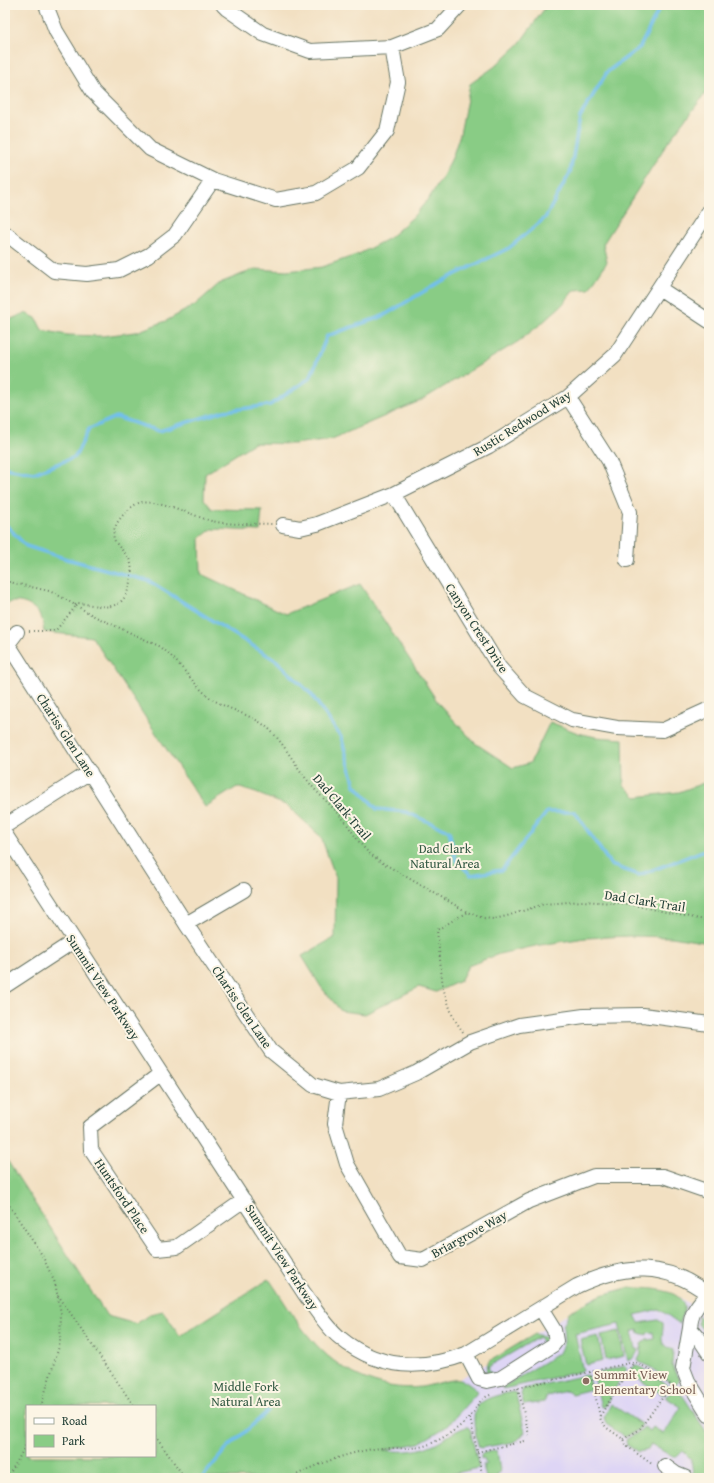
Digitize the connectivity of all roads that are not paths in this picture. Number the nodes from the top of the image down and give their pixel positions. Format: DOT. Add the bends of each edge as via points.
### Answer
graph roads {
  1 [pos="46,5"];
  2 [pos="223,5"];
  3 [pos="460,5"];
  4 [pos="392,48"];
  5 [pos="213,180"];
  6 [pos="709,211"];
  7 [pos="5,233"];
  8 [pos="659,288"];
  9 [pos="709,321"];
  10 [pos="568,397"];
  11 [pos="394,494"];
  12 [pos="283,525"];
  13 [pos="627,560"];
  14 [pos="17,632"];
  15 [pos="709,709"];
  16 [pos="90,772"];
  17 [pos="5,826"];
  18 [pos="5,834"];
  19 [pos="244,890"];
  20 [pos="186,924"];
  21 [pos="74,941"];
  22 [pos="5,986"];
  23 [pos="709,1024"];
  24 [pos="160,1074"];
  25 [pos="339,1092"];
  26 [pos="709,1192"];
  27 [pos="244,1200"];
  28 [pos="708,1295"];
  29 [pos="541,1308"];
  30 [pos="690,1328"];
  31 [pos="709,1353"];
  32 [pos="466,1354"];
  33 [pos="709,1415"];
  1 -- 5 [label="street" via="56,31 93,92 150,149"];
  2 -- 4 [label="street" via="263,34 310,51"];
  3 -- 4 [label="street" via="438,29"];
  4 -- 5 [label="street" via="398,82 386,131 358,168 316,193 276,200"];
  5 -- 7 [label="street" via="175,235 149,255 119,270 87,274 54,271"];
  6 -- 8 [label="street, Rustic Redwood Way"];
  8 -- 9 [label="street"];
  8 -- 10 [label="street, Rustic Redwood Way" via="615,355"];
  10 -- 11 [label="street, Rustic Redwood Way" via="489,446"];
  10 -- 13 [label="street" via="609,461 630,512"];
  11 -- 12 [label="street, Rustic Redwood Way" via="318,524 300,528"];
  11 -- 15 [label="street, Canyon Crest Drive" via="499,667 525,696 572,720 617,728 663,730"];
  14 -- 16 [label="street, Chariss Glen Lane" via="8,644"];
  16 -- 17 [label="street"];
  16 -- 20 [label="street, Chariss Glen Lane"];
  18 -- 21 [label="street, Summit View Parkway"];
  19 -- 20 [label="street"];
  20 -- 25 [label="street, Chariss Glen Lane" via="271,1051 314,1085"];
  21 -- 22 [label="street"];
  21 -- 24 [label="street, Summit View Parkway"];
  23 -- 25 [label="street, Chariss Glen Lane" via="643,1015 584,1016 519,1025 470,1042 416,1073 379,1089"];
  24 -- 27 [label="street, Summit View Parkway"];
  24 -- 27 [label="street, Huntsford Place" via="90,1127 91,1150 157,1249 177,1247"];
  25 -- 26 [label="street, Briargrove Way" via="335,1124 347,1164 400,1256 423,1260 529,1201 594,1176 663,1176"];
  27 -- 32 [label="street, Summit View Parkway" via="325,1322 354,1348 370,1357 403,1365 436,1363"];
  28 -- 29 [label="street, Summit View Parkway" via="700,1288 667,1273 650,1269 631,1269 611,1272 592,1279"];
  28 -- 30 [label="street" via="693,1310"];
  29 -- 32 [label="street, Summit View Parkway"];
  29 -- 32 [label="street" via="554,1330 556,1341 501,1378 488,1381 479,1379"];
  30 -- 31 [label="street"];
  30 -- 33 [label="street" via="683,1368"];
}
